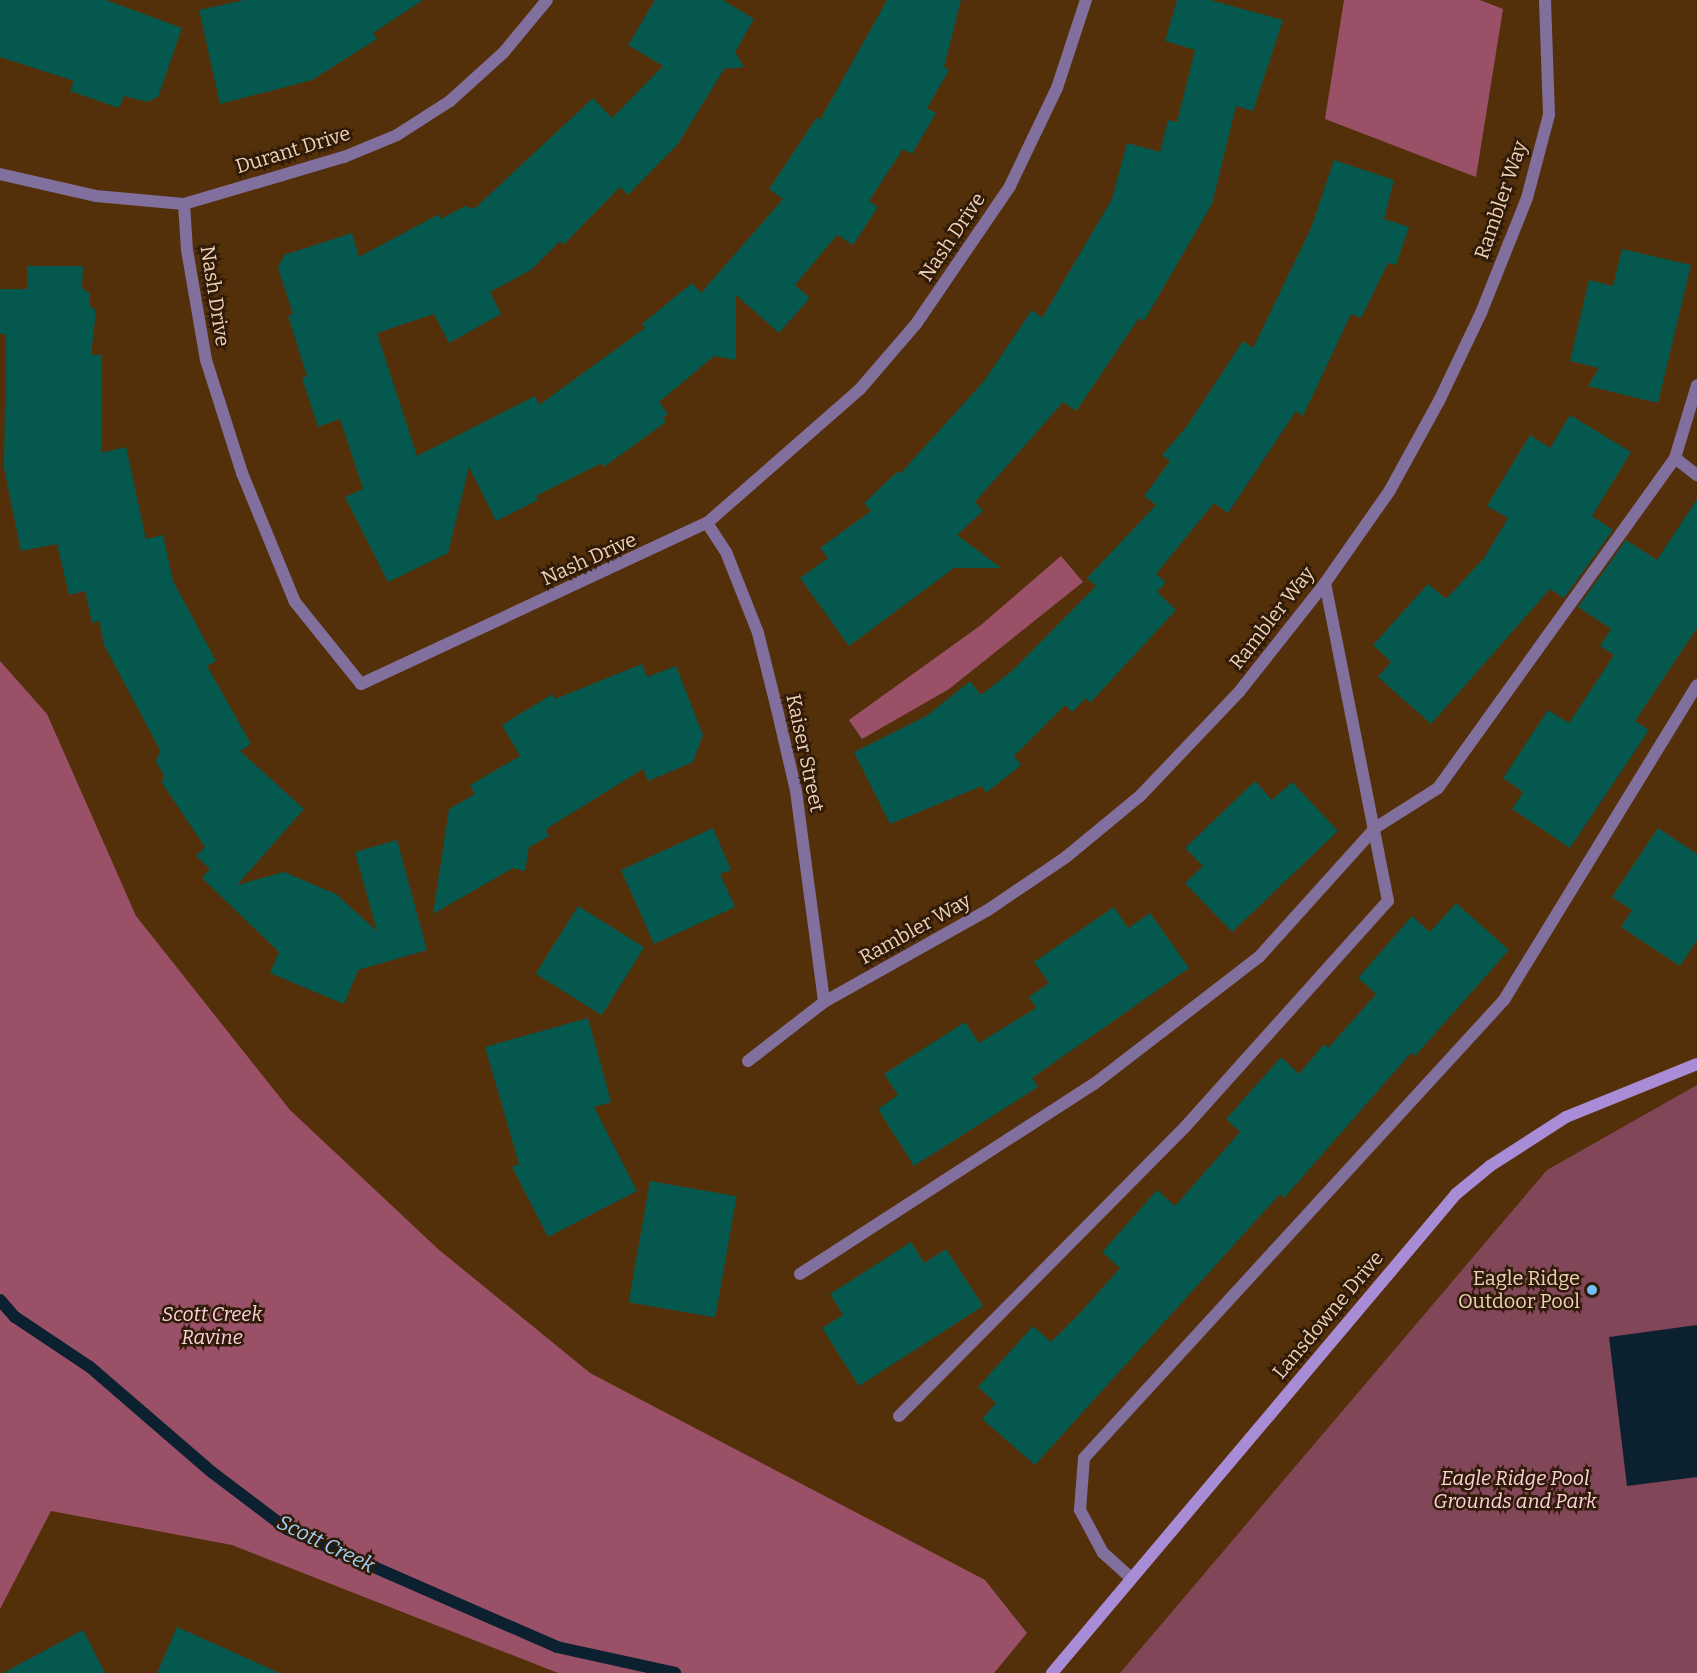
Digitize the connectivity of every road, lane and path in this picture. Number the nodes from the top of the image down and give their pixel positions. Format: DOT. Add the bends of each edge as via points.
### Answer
graph roads {
  1 [pos="547,0"];
  2 [pos="1086,0"];
  3 [pos="1545,0"];
  4 [pos="0,174"];
  5 [pos="184,204"];
  6 [pos="1697,385"];
  7 [pos="1675,458"];
  8 [pos="1697,475"];
  9 [pos="707,523"];
  10 [pos="1325,583"];
  11 [pos="1696,687"];
  12 [pos="1375,828"];
  13 [pos="825,1002"];
  14 [pos="748,1061"];
  15 [pos="1697,1064"];
  16 [pos="800,1274"];
  17 [pos="899,1416"];
  18 [pos="1131,1578"];
  19 [pos="1052,1673"];
  1 -- 5 [label="street, Durant Drive" via="504,52 450,101 398,135 344,157"];
  2 -- 9 [label="street, Nash Drive" via="1057,88 1010,186 916,324 860,389"];
  3 -- 10 [label="street, Rambler Way" via="1549,115 1527,198 1481,312 1439,401 1390,490"];
  4 -- 5 [label="street, Durant Drive" via="96,196"];
  5 -- 9 [label="street, Nash Drive" via="187,250 206,360 242,473 295,602 361,684 652,552"];
  6 -- 7 [label="street"];
  7 -- 8 [label="street"];
  7 -- 12 [label="street" via="1438,788"];
  9 -- 13 [label="street, Kaiser Street" via="726,552 758,633 776,705 796,791"];
  10 -- 12 [label="street"];
  10 -- 13 [label="street, Rambler Way" via="1239,692 1140,796 1066,857 988,910"];
  11 -- 18 [label="street" via="1504,1000 1084,1458 1080,1510 1102,1552"];
  12 -- 16 [label="street" via="1259,957 1094,1084"];
  12 -- 17 [label="street" via="1388,901 1185,1126"];
  13 -- 14 [label="street, Rambler Way"];
  15 -- 18 [label="street, Lansdowne Drive" via="1566,1117 1490,1166 1456,1194"];
  18 -- 19 [label="street, Lansdowne Drive"];
}
